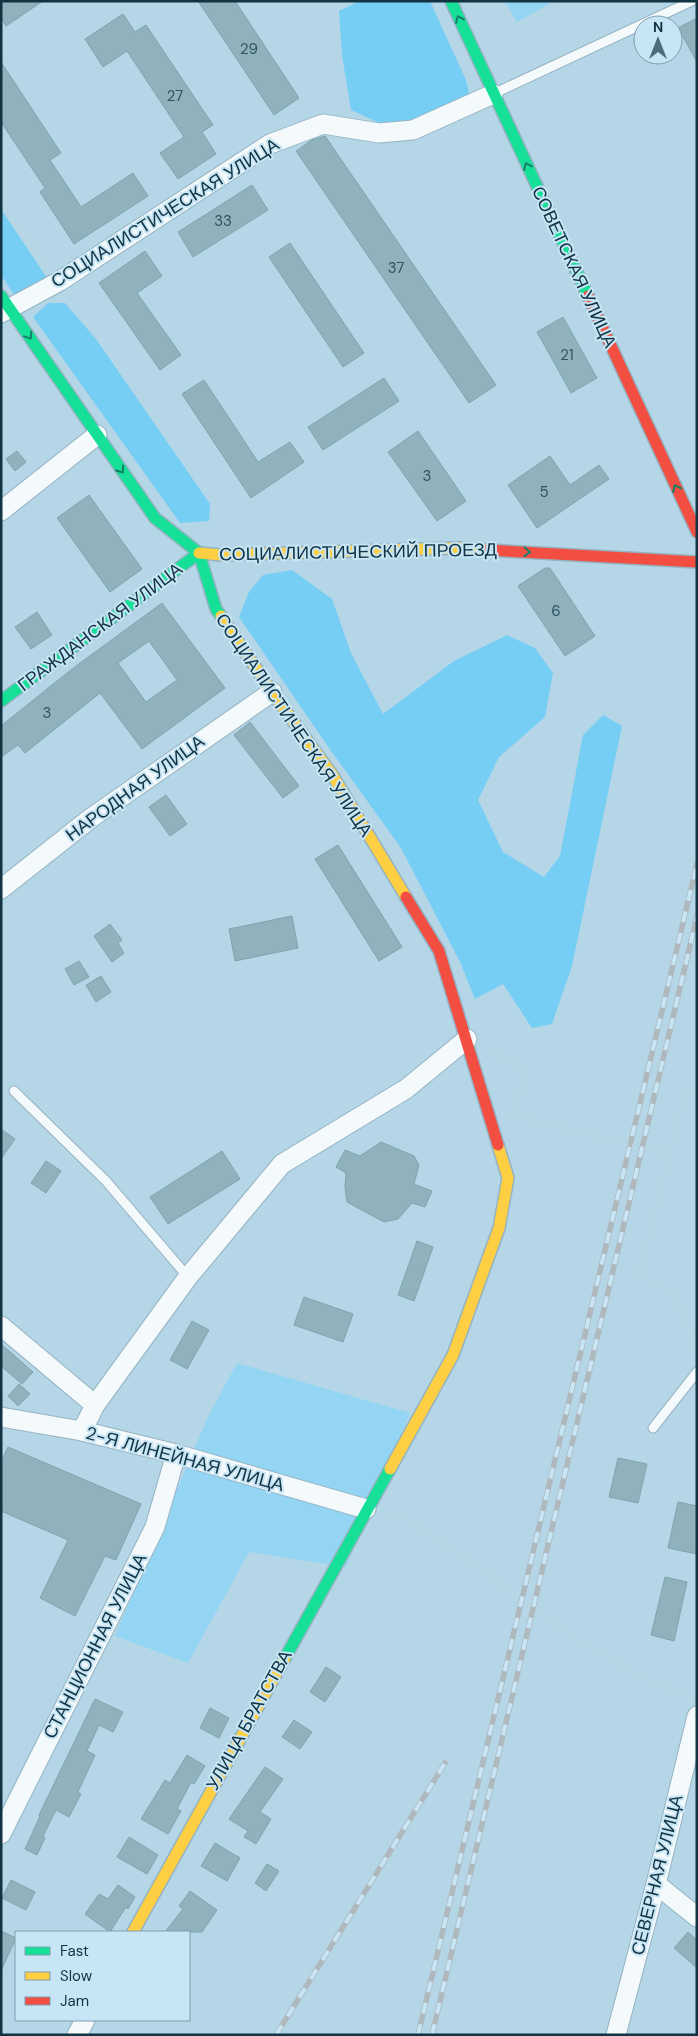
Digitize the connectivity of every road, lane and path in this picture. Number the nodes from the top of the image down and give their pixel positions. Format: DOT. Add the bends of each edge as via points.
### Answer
graph roads {
  1 [pos="451,1"];
  2 [pos="692,1"];
  3 [pos="493,94"];
  4 [pos="1,207"];
  5 [pos="60,281"];
  6 [pos="4,305"];
  7 [pos="97,435"];
  8 [pos="1,511"];
  9 [pos="697,532"];
  10 [pos="199,553"];
  11 [pos="697,562"];
  12 [pos="272,692"];
  13 [pos="1,702"];
  14 [pos="1,889"];
  15 [pos="467,1039"];
  16 [pos="14,1091"];
  17 [pos="697,1094"];
  18 [pos="669,1154"];
  19 [pos="188,1277"];
  20 [pos="1,1326"];
  21 [pos="697,1360"];
  22 [pos="697,1372"];
  23 [pos="95,1405"];
  24 [pos="1,1417"];
  25 [pos="653,1428"];
  26 [pos="82,1431"];
  27 [pos="176,1454"];
  28 [pos="366,1509"];
  29 [pos="697,1701"];
  30 [pos="697,1716"];
  31 [pos="6,1810"];
  32 [pos="1,1834"];
  33 [pos="656,1884"];
  34 [pos="697,1916"];
  35 [pos="134,1931"];
  36 [pos="84,2021"];
  37 [pos="77,2035"];
  38 [pos="616,2035"];
  3 -- 1 [label="street, СОВЕТСКАЯ УЛИЦА, one-way"];
  2 -- 3 [label="lane"];
  3 -- 5 [label="street, СОЦИАЛИСТИЧЕСКАЯ УЛИЦА" via="413,130 379,134 323,124 270,144"];
  9 -- 3 [label="street, СОВЕТСКАЯ УЛИЦА, one-way"];
  4 -- 5 [label="path"];
  5 -- 6 [label="street, СОЦИАЛИСТИЧЕСКАЯ УЛИЦА"];
  6 -- 7 [label="street, СОЦИАЛИСТИЧЕСКАЯ УЛИЦА, one-way"];
  7 -- 8 [label="street"];
  7 -- 10 [label="street, СОЦИАЛИСТИЧЕСКАЯ УЛИЦА, one-way" via="155,518"];
  10 -- 11 [label="street, СОЦИАЛИСТИЧЕСКИЙ ПРОЕЗД, one-way" via="458,548"];
  10 -- 12 [label="street, СОЦИАЛИСТИЧЕСКАЯ УЛИЦА" via="216,609"];
  10 -- 13 [label="street, ГРАЖДАНСКАЯ УЛИЦА"];
  12 -- 14 [label="street, НАРОДНАЯ УЛИЦА" via="91,818"];
  12 -- 15 [label="street, СОЦИАЛИСТИЧЕСКАЯ УЛИЦА" via="333,776 439,951"];
  15 -- 18 [label="path, bridge" via="528,1070 511,1115"];
  15 -- 19 [label="street" via="406,1089 282,1164"];
  15 -- 28 [label="street, СОЦИАЛИСТИЧЕСКАЯ УЛИЦА" via="508,1178 499,1228 453,1355"];
  16 -- 19 [label="lane" via="106,1181"];
  17 -- 18 [label="path" via="686,1091"];
  18 -- 21 [label="path" via="638,1273 672,1292 688,1325"];
  19 -- 23 [label="street"];
  20 -- 23 [label="street"];
  22 -- 25 [label="lane"];
  23 -- 26 [label="street"];
  24 -- 26 [label="street, 2-Я ЛИНЕЙНАЯ УЛИЦА"];
  26 -- 27 [label="street, 2-Я ЛИНЕЙНАЯ УЛИЦА"];
  27 -- 28 [label="street, 2-Я ЛИНЕЙНАЯ УЛИЦА"];
  27 -- 31 [label="street, СТАНЦИОННАЯ УЛИЦА" via="155,1528"];
  28 -- 29 [label="path" via="406,1518 578,1641 648,1680"];
  28 -- 35 [label="street, УЛИЦА БРАТСТВА"];
  30 -- 33 [label="street, СЕВЕРНАЯ УЛИЦА"];
  31 -- 32 [label="street, СТАНЦИОННАЯ УЛИЦА"];
  33 -- 34 [label="street"];
  33 -- 38 [label="street, СЕВЕРНАЯ УЛИЦА"];
  36 -- 37 [label="street"];
}
